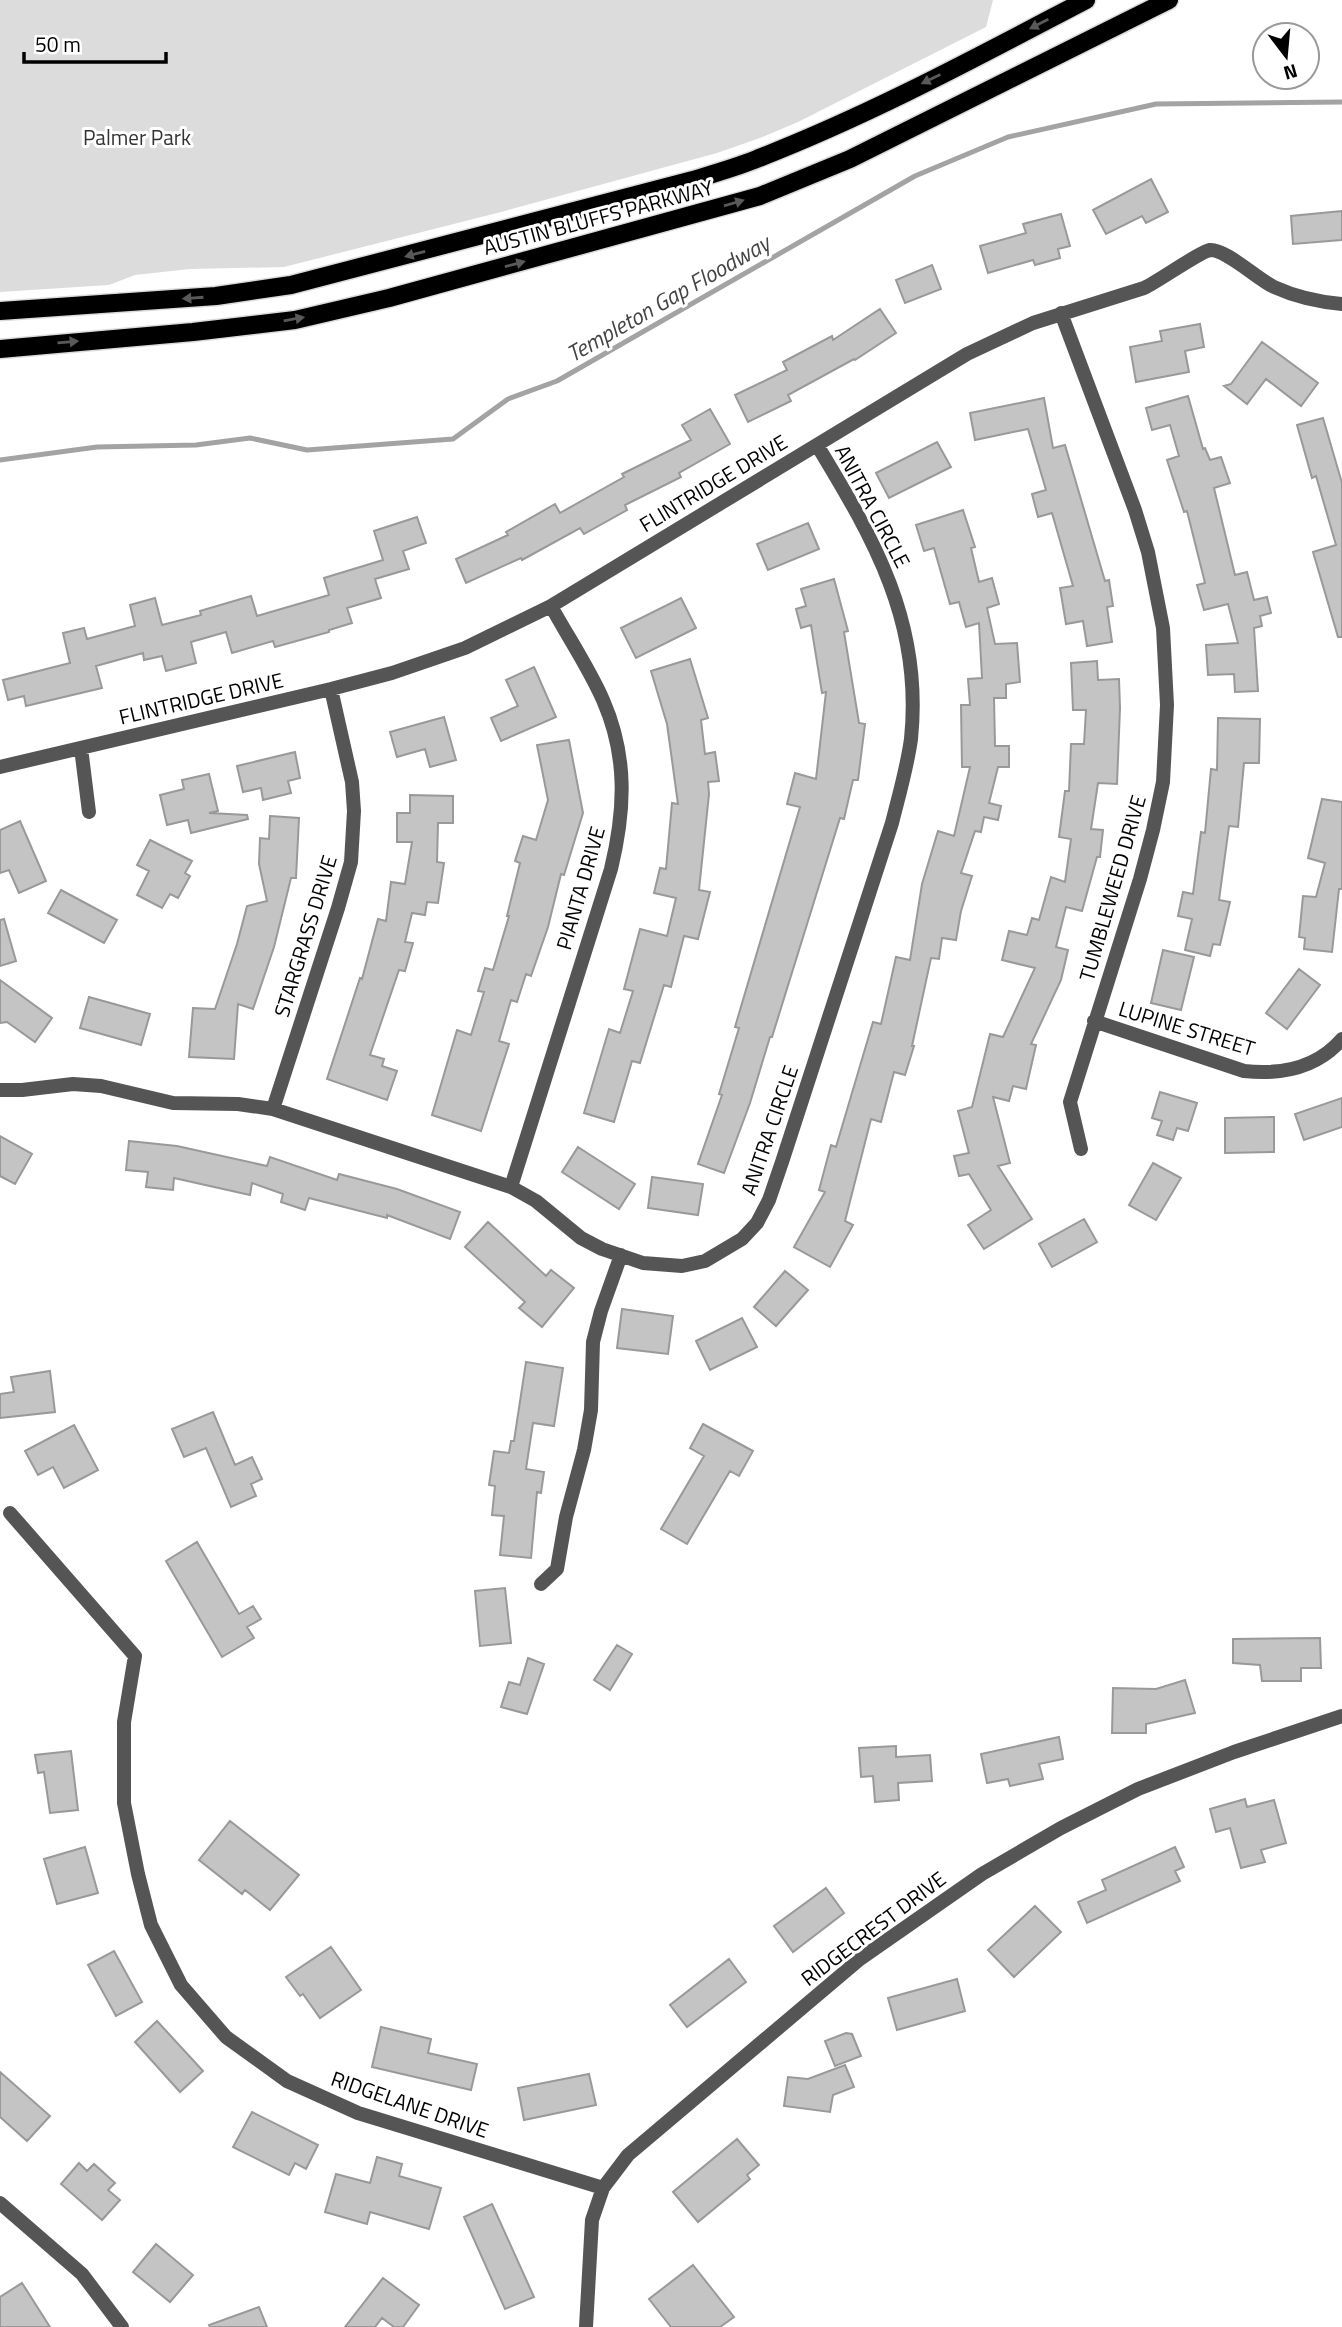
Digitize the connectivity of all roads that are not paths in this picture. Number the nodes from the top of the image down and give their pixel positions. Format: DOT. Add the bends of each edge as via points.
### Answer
graph roads {
  1 [pos="1086,0"];
  2 [pos="1169,0"];
  3 [pos="1342,304"];
  4 [pos="0,311"];
  5 [pos="1061,313"];
  6 [pos="0,349"];
  7 [pos="817,444"];
  8 [pos="551,606"];
  9 [pos="331,689"];
  10 [pos="81,748"];
  11 [pos="0,767"];
  12 [pos="89,812"];
  13 [pos="1094,1021"];
  14 [pos="1342,1039"];
  15 [pos="0,1090"];
  16 [pos="272,1109"];
  17 [pos="1081,1149"];
  18 [pos="511,1187"];
  19 [pos="621,1255"];
  20 [pos="10,1513"];
  21 [pos="541,1584"];
  22 [pos="1342,1716"];
  23 [pos="603,2188"];
  24 [pos="0,2203"];
  25 [pos="122,2327"];
  26 [pos="586,2327"];
  1 -- 4 [label="main road, AUSTIN BLUFFS PARKWAY, one-way" via="827,129 693,180 291,285 216,296"];
  6 -- 2 [label="main road, AUSTIN BLUFFS PARKWAY, one-way" via="295,320 760,196 869,150"];
  3 -- 5 [label="street, FLINTRIDGE DRIVE" via="1295,296 1252,274 1227,254 1209,250 1144,288"];
  5 -- 7 [label="street, FLINTRIDGE DRIVE" via="967,354"];
  5 -- 13 [label="street, TUMBLEWEED DRIVE" via="1148,552 1166,663 1163,782 1140,879"];
  7 -- 8 [label="street, FLINTRIDGE DRIVE"];
  7 -- 19 [label="street, ANITRA CIRCLE" via="872,540 898,603 912,705 905,772 782,1162 757,1223 742,1239 705,1261 664,1266"];
  8 -- 9 [label="street, FLINTRIDGE DRIVE" via="454,652"];
  8 -- 18 [label="street, PIANTA DRIVE" via="603,700 620,760 623,795 611,869"];
  9 -- 10 [label="street, FLINTRIDGE DRIVE"];
  9 -- 16 [label="street, STARGRASS DRIVE" via="352,782 351,862"];
  10 -- 11 [label="street, FLINTRIDGE DRIVE"];
  10 -- 12 [label="street"];
  13 -- 14 [label="street, LUPINE STREET" via="1244,1071 1269,1073 1315,1060"];
  13 -- 17 [label="street, TUMBLEWEED DRIVE" via="1070,1102"];
  15 -- 16 [label="street, ANITRA CIRCLE" via="73,1084 173,1103"];
  16 -- 18 [label="street, ANITRA CIRCLE"];
  18 -- 19 [label="street, ANITRA CIRCLE" via="536,1201 580,1238"];
  19 -- 21 [label="street" via="593,1342 592,1410 556,1569"];
  20 -- 23 [label="street, RIDGELANE DRIVE" via="135,1656 124,1723 124,1803 150,1925 181,1985 226,2037 287,2081 358,2113"];
  22 -- 23 [label="street, RIDGECREST DRIVE" via="1139,1789 982,1874 860,1959 628,2155"];
  23 -- 26 [label="street, RIDGECREST DRIVE" via="592,2220"];
  24 -- 25 [label="street" via="82,2274"];
}
